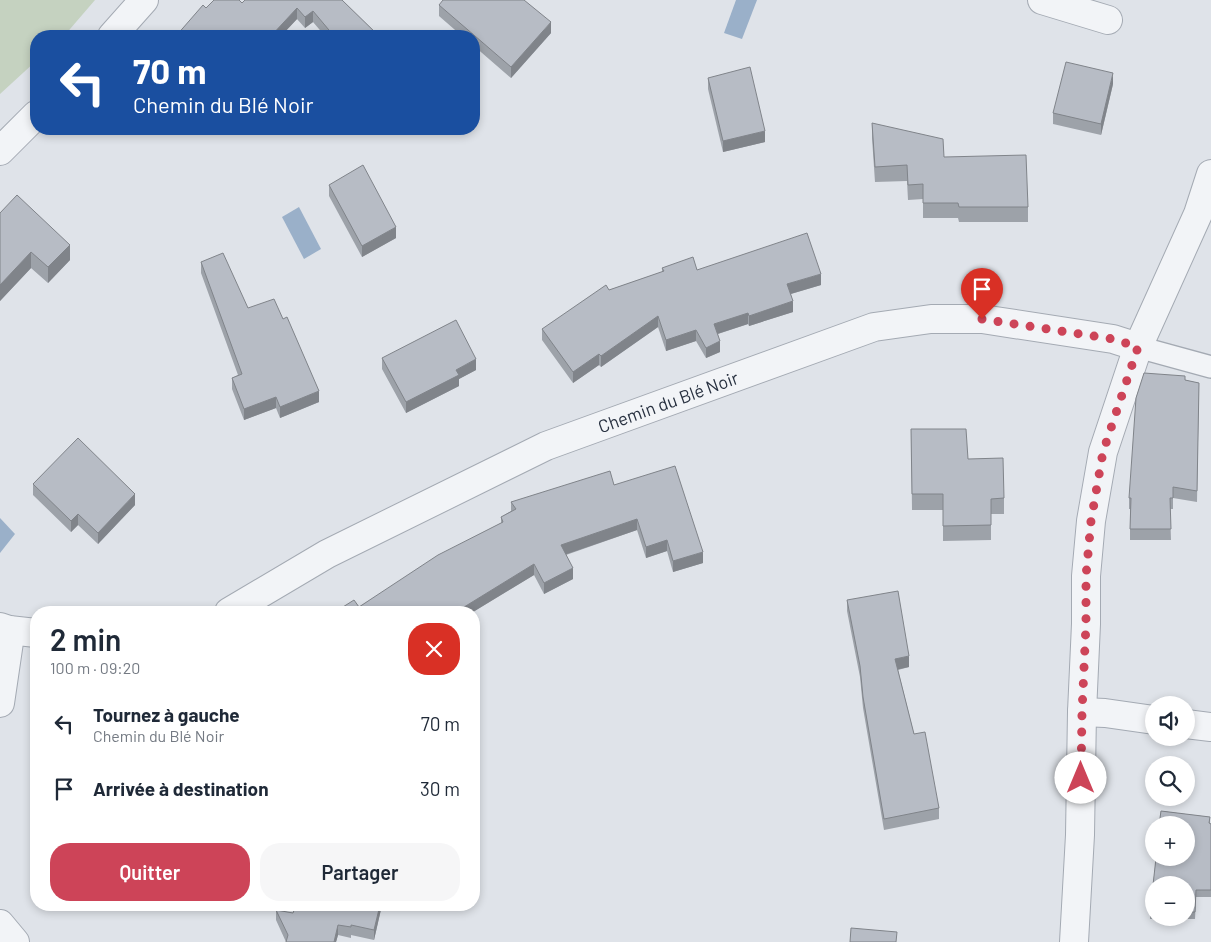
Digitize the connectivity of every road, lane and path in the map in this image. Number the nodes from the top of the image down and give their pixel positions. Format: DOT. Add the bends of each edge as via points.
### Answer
graph roads {
  1 [pos="144,0"];
  2 [pos="1042,0"];
  3 [pos="1108,20"];
  4 [pos="117,30"];
  5 [pos="30,121"];
  6 [pos="0,151"];
  7 [pos="1211,174"];
  8 [pos="1138,347"];
  9 [pos="1211,367"];
  10 [pos="239,606"];
  11 [pos="4,629"];
  12 [pos="30,632"];
  13 [pos="0,704"];
  14 [pos="1082,712"];
  15 [pos="1145,719"];
  16 [pos="1195,725"];
  17 [pos="1211,727"];
  18 [pos="0,924"];
  19 [pos="15,942"];
  20 [pos="1074,942"];
  1 -- 4 [label="street"];
  2 -- 3 [label="street"];
  5 -- 6 [label="street"];
  7 -- 8 [label="street" via="1198,214"];
  8 -- 9 [label="lane"];
  8 -- 10 [label="street, Chemin du Blé Noir" via="1113,339 982,319 931,319 874,327 546,446 327,554"];
  8 -- 14 [label="street" via="1103,452 1091,521"];
  11 -- 12 [label="street"];
  11 -- 13 [label="street"];
  14 -- 15 [label="street"];
  14 -- 20 [label="street"];
  16 -- 17 [label="street"];
  18 -- 19 [label="street"];
}
